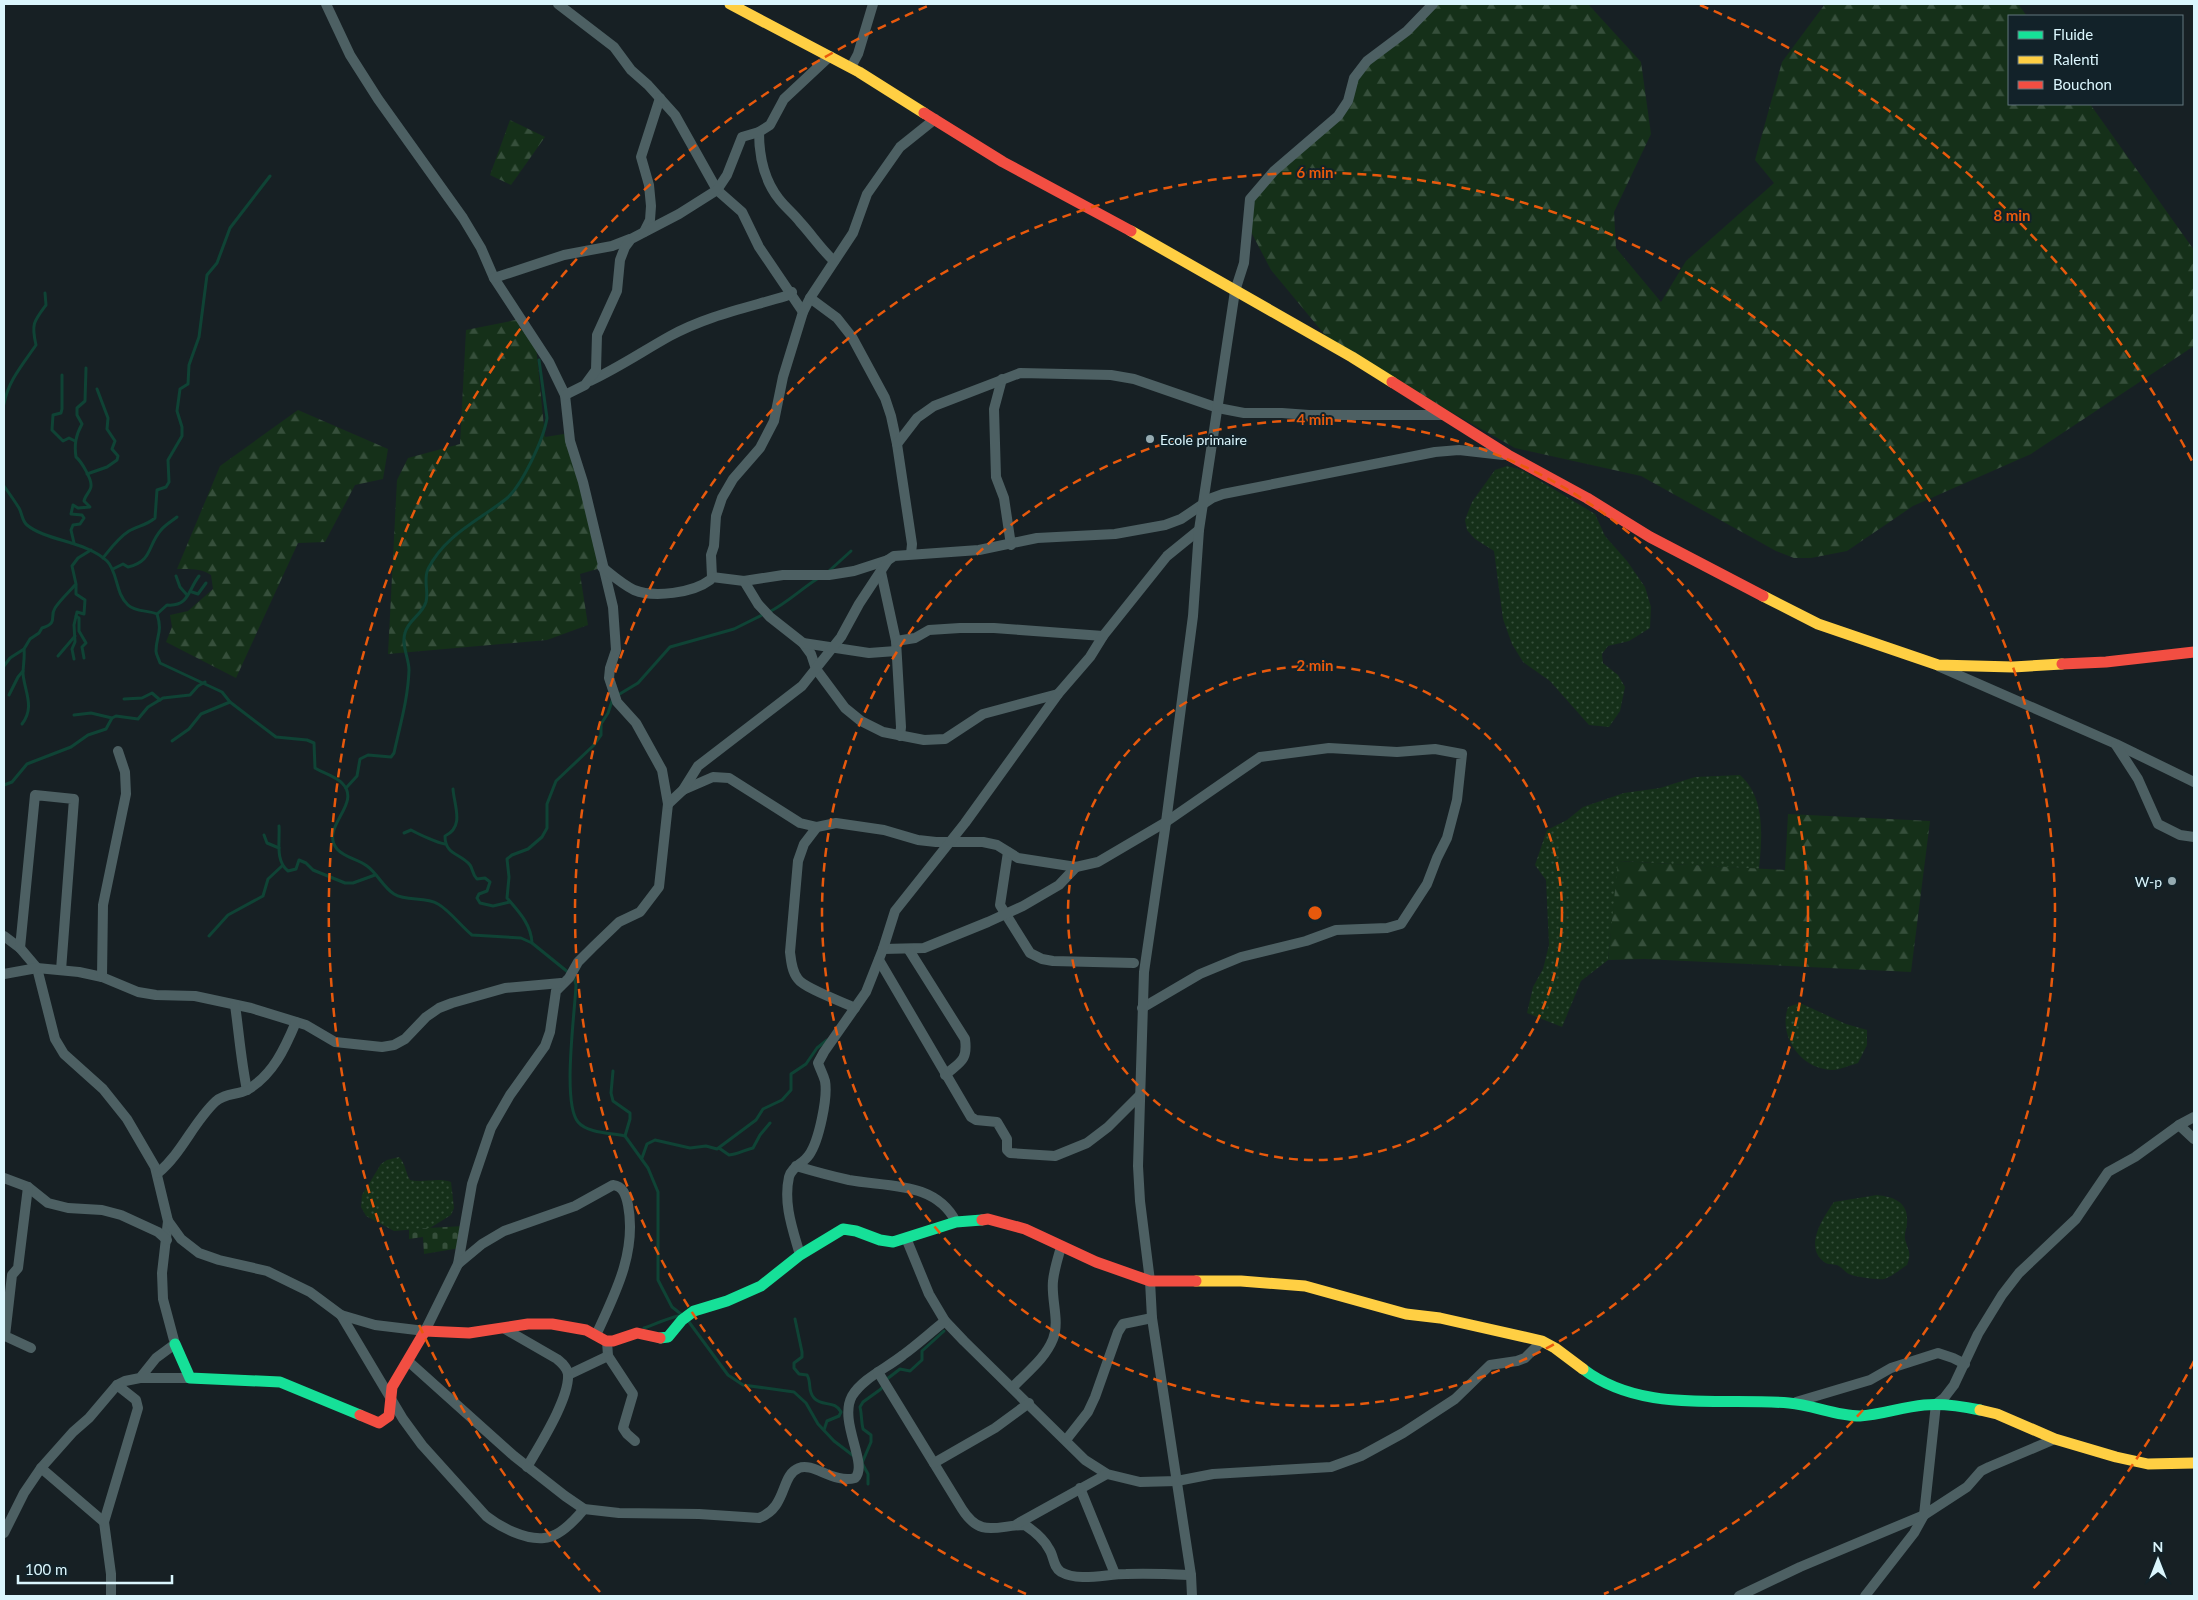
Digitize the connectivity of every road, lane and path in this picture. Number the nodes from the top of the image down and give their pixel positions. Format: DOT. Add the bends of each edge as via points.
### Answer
graph roads {
  1 [pos="326,4"];
  2 [pos="558,4"];
  3 [pos="730,4"];
  4 [pos="873,4"];
  5 [pos="1433,4"];
  6 [pos="830,56"];
  7 [pos="851,68"];
  8 [pos="660,98"];
  9 [pos="935,119"];
  10 [pos="758,132"];
  11 [pos="717,190"];
  12 [pos="644,232"];
  13 [pos="631,239"];
  14 [pos="834,261"];
  15 [pos="494,278"];
  16 [pos="1234,291"];
  17 [pos="792,292"];
  18 [pos="810,298"];
  19 [pos="803,312"];
  20 [pos="1002,379"];
  21 [pos="590,381"];
  22 [pos="565,395"];
  23 [pos="1218,408"];
  24 [pos="1442,415"];
  25 [pos="897,444"];
  26 [pos="1508,455"];
  27 [pos="1203,505"];
  28 [pos="1200,530"];
  29 [pos="1011,545"];
  30 [pos="911,554"];
  31 [pos="888,560"];
  32 [pos="602,567"];
  33 [pos="881,572"];
  34 [pos="712,577"];
  35 [pos="744,581"];
  36 [pos="1104,636"];
  37 [pos="803,643"];
  38 [pos="896,646"];
  39 [pos="833,647"];
  40 [pos="2194,652"];
  41 [pos="1938,665"];
  42 [pos="816,669"];
  43 [pos="1058,694"];
  44 [pos="900,736"];
  45 [pos="2116,744"];
  46 [pos="118,751"];
  47 [pos="2194,782"];
  48 [pos="683,790"];
  49 [pos="668,804"];
  50 [pos="1166,822"];
  51 [pos="817,827"];
  52 [pos="2194,837"];
  53 [pos="949,843"];
  54 [pos="1008,852"];
  55 [pos="1076,867"];
  56 [pos="1006,914"];
  57 [pos="4,936"];
  58 [pos="20,948"];
  59 [pos="883,949"];
  60 [pos="909,950"];
  61 [pos="879,960"];
  62 [pos="1134,963"];
  63 [pos="37,968"];
  64 [pos="61,970"];
  65 [pos="4,974"];
  66 [pos="102,977"];
  67 [pos="561,983"];
  68 [pos="235,1004"];
  69 [pos="855,1008"];
  70 [pos="1142,1008"];
  71 [pos="296,1022"];
  72 [pos="945,1075"];
  73 [pos="247,1090"];
  74 [pos="1140,1094"];
  75 [pos="2194,1117"];
  76 [pos="2179,1125"];
  77 [pos="2194,1139"];
  78 [pos="796,1166"];
  79 [pos="158,1173"];
  80 [pos="4,1178"];
  81 [pos="28,1187"];
  82 [pos="168,1221"];
  83 [pos="956,1222"];
  84 [pos="906,1238"];
  85 [pos="167,1240"];
  86 [pos="1061,1247"];
  87 [pos="800,1256"];
  88 [pos="458,1264"];
  89 [pos="1150,1281"];
  90 [pos="341,1315"];
  91 [pos="1152,1318"];
  92 [pos="945,1321"];
  93 [pos="505,1329"];
  94 [pos="425,1331"];
  95 [pos="601,1338"];
  96 [pos="1542,1341"];
  97 [pos="175,1344"];
  98 [pos="31,1348"];
  99 [pos="608,1356"];
  100 [pos="408,1362"];
  101 [pos="1965,1364"];
  102 [pos="878,1372"];
  103 [pos="568,1375"];
  104 [pos="140,1378"];
  105 [pos="190,1378"];
  106 [pos="117,1385"];
  107 [pos="1013,1387"];
  108 [pos="390,1396"];
  109 [pos="1029,1403"];
  110 [pos="1790,1403"];
  111 [pos="1936,1404"];
  112 [pos="2055,1439"];
  113 [pos="1066,1440"];
  114 [pos="635,1441"];
  115 [pos="934,1463"];
  116 [pos="2194,1463"];
  117 [pos="527,1467"];
  118 [pos="42,1468"];
  119 [pos="1107,1474"];
  120 [pos="1177,1481"];
  121 [pos="1080,1488"];
  122 [pos="584,1509"];
  123 [pos="1924,1515"];
  124 [pos="104,1522"];
  125 [pos="1014,1526"];
  126 [pos="4,1534"];
  127 [pos="1115,1574"];
  128 [pos="1191,1575"];
  129 [pos="111,1596"];
  130 [pos="1192,1596"];
  131 [pos="1739,1596"];
  132 [pos="1865,1596"];
  1 -- 15 [label="street" via="350,55 463,218"];
  2 -- 8 [label="street" via="614,47 631,70"];
  3 -- 6 [label="street"];
  4 -- 7 [label="street"];
  5 -- 16 [label="street" via="1407,31 1367,61 1354,78 1348,100 1338,116 1274,171 1250,199 1244,264"];
  6 -- 7 [label="street"];
  6 -- 10 [label="street" via="784,99 770,124"];
  7 -- 9 [label="street"];
  8 -- 11 [label="street" via="675,115"];
  8 -- 12 [label="street" via="641,157 650,185 652,206"];
  9 -- 14 [label="street" via="900,146 867,194 853,233"];
  9 -- 16 [label="street" via="1003,162 1112,220"];
  10 -- 11 [label="street" via="742,137"];
  10 -- 14 [label="street" via="760,155 768,182"];
  11 -- 12 [label="street"];
  11 -- 17 [label="street" via="742,212 759,247"];
  12 -- 13 [label="street"];
  13 -- 15 [label="street" via="564,255"];
  13 -- 21 [label="street" via="620,260 617,291 597,335 598,364"];
  14 -- 18 [label="street"];
  15 -- 22 [label="street" via="549,362"];
  16 -- 23 [label="street"];
  16 -- 24 [label="street" via="1352,357"];
  17 -- 19 [label="street"];
  17 -- 21 [label="street" via="687,328"];
  18 -- 19 [label="street"];
  18 -- 25 [label="street" via="837,318 852,337 885,398"];
  19 -- 34 [label="street" via="774,421 760,448 733,479 722,498 711,555"];
  20 -- 23 [label="street" via="1020,373 1111,375 1134,379"];
  20 -- 25 [label="street" via="928,409"];
  20 -- 29 [label="street" via="994,409 996,477 1004,498"];
  21 -- 22 [label="street"];
  22 -- 32 [label="street" via="570,441 584,482"];
  23 -- 24 [label="street" via="1257,414"];
  23 -- 27 [label="street"];
  24 -- 26 [label="street"];
  25 -- 30 [label="street"];
  26 -- 27 [label="street" via="1459,450 1435,452 1223,494"];
  26 -- 41 [label="street" via="1650,537 1818,624"];
  27 -- 28 [label="street"];
  27 -- 29 [label="street" via="1165,525 1115,534 1037,538"];
  28 -- 36 [label="street" via="1168,556"];
  28 -- 50 [label="street" via="1193,616"];
  29 -- 30 [label="street"];
  30 -- 31 [label="street" via="901,554"];
  31 -- 33 [label="street"];
  31 -- 35 [label="street" via="829,575 783,575"];
  32 -- 34 [label="street" via="623,584 649,594 682,591 707,583"];
  32 -- 49 [label="street" via="613,608 616,650 610,668 612,689 617,702 636,723 662,770"];
  33 -- 38 [label="street"];
  33 -- 39 [label="street"];
  34 -- 35 [label="street"];
  35 -- 37 [label="street" via="770,617"];
  36 -- 38 [label="street" via="960,628 929,630"];
  36 -- 43 [label="street"];
  37 -- 39 [label="street"];
  37 -- 42 [label="street"];
  38 -- 39 [label="street" via="869,653"];
  38 -- 44 [label="street"];
  39 -- 42 [label="street"];
  40 -- 41 [label="street" via="2106,662 2013,667"];
  41 -- 45 [label="street"];
  42 -- 44 [label="street" via="845,708 861,721"];
  42 -- 48 [label="street" via="802,686 698,766"];
  43 -- 44 [label="street" via="983,714 945,740"];
  43 -- 53 [label="street"];
  45 -- 47 [label="street"];
  45 -- 52 [label="street" via="2138,779 2158,824"];
  46 -- 66 [label="street" via="125,772 126,794 103,905"];
  48 -- 49 [label="street"];
  48 -- 51 [label="street" via="713,777 729,778 800,823"];
  49 -- 67 [label="street" via="659,886 640,912 619,922"];
  50 -- 55 [label="street" via="1098,862"];
  50 -- 70 [label="street" via="1144,972"];
  50 -- 70 [label="street" via="1260,757 1329,748 1396,752 1435,749 1462,754 1457,800 1447,838 1427,884 1401,924 1387,928 1336,930 1241,957 1200,974"];
  51 -- 53 [label="street" via="845,824 918,840"];
  51 -- 69 [label="street" via="804,844 798,862 790,952 792,966 804,986"];
  53 -- 54 [label="street" via="983,842"];
  53 -- 59 [label="street" via="895,911"];
  54 -- 55 [label="street" via="1018,858"];
  54 -- 56 [label="street" via="1000,905"];
  55 -- 56 [label="street" via="1059,885"];
  56 -- 60 [label="street" via="924,948"];
  56 -- 62 [label="street" via="1030,953 1042,959"];
  57 -- 58 [label="street"];
  58 -- 63 [label="street"];
  58 -- 64 [label="street" via="36,795 74,799"];
  59 -- 60 [label="street"];
  59 -- 61 [label="street"];
  60 -- 72 [label="street" via="966,1040 967,1052"];
  61 -- 69 [label="street" via="866,992"];
  61 -- 72 [label="street"];
  63 -- 64 [label="street"];
  63 -- 65 [label="street"];
  63 -- 79 [label="street" via="55,1039 64,1054 103,1089 127,1119"];
  64 -- 66 [label="street"];
  66 -- 68 [label="street" via="138,992 195,996"];
  67 -- 71 [label="street" via="505,988 445,1006 426,1017 405,1039 382,1048 335,1042"];
  67 -- 88 [label="street" via="556,991 545,1046 491,1128 472,1184"];
  68 -- 71 [label="street"];
  68 -- 73 [label="street"];
  69 -- 78 [label="street" via="818,1063 825,1080 821,1118 811,1152"];
  70 -- 74 [label="street"];
  71 -- 73 [label="street" via="269,1072"];
  72 -- 74 [label="street" via="971,1117 999,1125 1010,1153 1055,1156 1087,1143 1108,1127"];
  73 -- 79 [label="street" via="217,1100 170,1163"];
  74 -- 89 [label="street" via="1140,1201"];
  75 -- 76 [label="street"];
  76 -- 77 [label="street"];
  76 -- 101 [label="street" via="2108,1172 2076,1219 2019,1273 2002,1295 1982,1326"];
  78 -- 83 [label="street" via="850,1180 921,1192 946,1206"];
  78 -- 87 [label="street" via="789,1177 787,1206"];
  79 -- 82 [label="street"];
  80 -- 81 [label="street"];
  81 -- 85 [label="street" via="48,1203 121,1214 158,1232"];
  81 -- 98 [label="street" via="18,1268 12,1274 10,1286 5,1336"];
  82 -- 85 [label="street"];
  82 -- 90 [label="street" via="181,1239 199,1253 267,1271 310,1292"];
  83 -- 84 [label="street"];
  83 -- 86 [label="street" via="988,1219 1025,1229"];
  84 -- 87 [label="street" via="884,1242 843,1229"];
  84 -- 92 [label="street" via="929,1294"];
  85 -- 97 [label="street" via="162,1273 163,1299"];
  86 -- 89 [label="street"];
  86 -- 107 [label="street" via="1052,1282 1054,1337 1034,1367"];
  87 -- 95 [label="street" via="761,1286 727,1302 694,1311 668,1337 637,1333 613,1341"];
  88 -- 94 [label="street"];
  88 -- 95 [label="street" via="504,1231 575,1206 613,1184 617,1185 628,1204 630,1236 624,1268"];
  89 -- 91 [label="street"];
  89 -- 96 [label="street" via="1233,1281 1305,1286 1406,1314 1440,1318"];
  90 -- 94 [label="street" via="374,1325"];
  90 -- 108 [label="street"];
  91 -- 113 [label="street" via="1123,1324 1096,1397"];
  91 -- 120 [label="street"];
  92 -- 102 [label="street"];
  92 -- 107 [label="street"];
  93 -- 94 [label="street" via="469,1333"];
  93 -- 95 [label="street" via="528,1324 552,1324 586,1330"];
  93 -- 103 [label="street" via="557,1359"];
  94 -- 100 [label="street"];
  95 -- 99 [label="street"];
  96 -- 110 [label="street" via="1592,1376 1642,1397 1723,1403"];
  96 -- 120 [label="street" via="1524,1358 1490,1365 1455,1400 1362,1456 1331,1467 1213,1474"];
  97 -- 104 [label="street" via="156,1358"];
  97 -- 105 [label="street"];
  99 -- 103 [label="street"];
  99 -- 114 [label="street" via="633,1394 623,1428"];
  100 -- 108 [label="street"];
  100 -- 117 [label="street"];
  101 -- 110 [label="street" via="1938,1353 1891,1368 1870,1380"];
  101 -- 111 [label="street" via="1954,1385"];
  102 -- 115 [label="street"];
  102 -- 122 [label="street" via="852,1397 848,1410 859,1471 855,1478 837,1478 812,1467 799,1468 785,1484 781,1500 768,1515 759,1518"];
  103 -- 117 [label="street" via="562,1401"];
  104 -- 105 [label="street"];
  104 -- 106 [label="street"];
  105 -- 108 [label="street" via="280,1382 379,1423 390,1412"];
  106 -- 118 [label="street"];
  106 -- 124 [label="street" via="136,1400 138,1408"];
  107 -- 109 [label="street"];
  108 -- 122 [label="street" via="422,1445 497,1525 528,1536 545,1538 574,1521"];
  109 -- 113 [label="street"];
  109 -- 115 [label="street" via="995,1428"];
  110 -- 111 [label="street" via="1861,1416"];
  111 -- 112 [label="street" via="1979,1408"];
  111 -- 123 [label="street"];
  112 -- 116 [label="street" via="2136,1462"];
  112 -- 123 [label="street" via="1981,1471 1967,1487"];
  113 -- 119 [label="street" via="1085,1460"];
  115 -- 125 [label="street" via="973,1523 999,1529"];
  117 -- 122 [label="street"];
  118 -- 124 [label="street"];
  118 -- 126 [label="street" via="24,1493"];
  119 -- 120 [label="street" via="1140,1482"];
  119 -- 121 [label="street"];
  120 -- 128 [label="street"];
  121 -- 125 [label="street"];
  121 -- 127 [label="street"];
  123 -- 131 [label="street"];
  123 -- 132 [label="street" via="1914,1533"];
  124 -- 129 [label="street"];
  125 -- 127 [label="street" via="1025,1525 1039,1536 1060,1572 1085,1577"];
  127 -- 128 [label="street"];
  128 -- 130 [label="street"];
}
